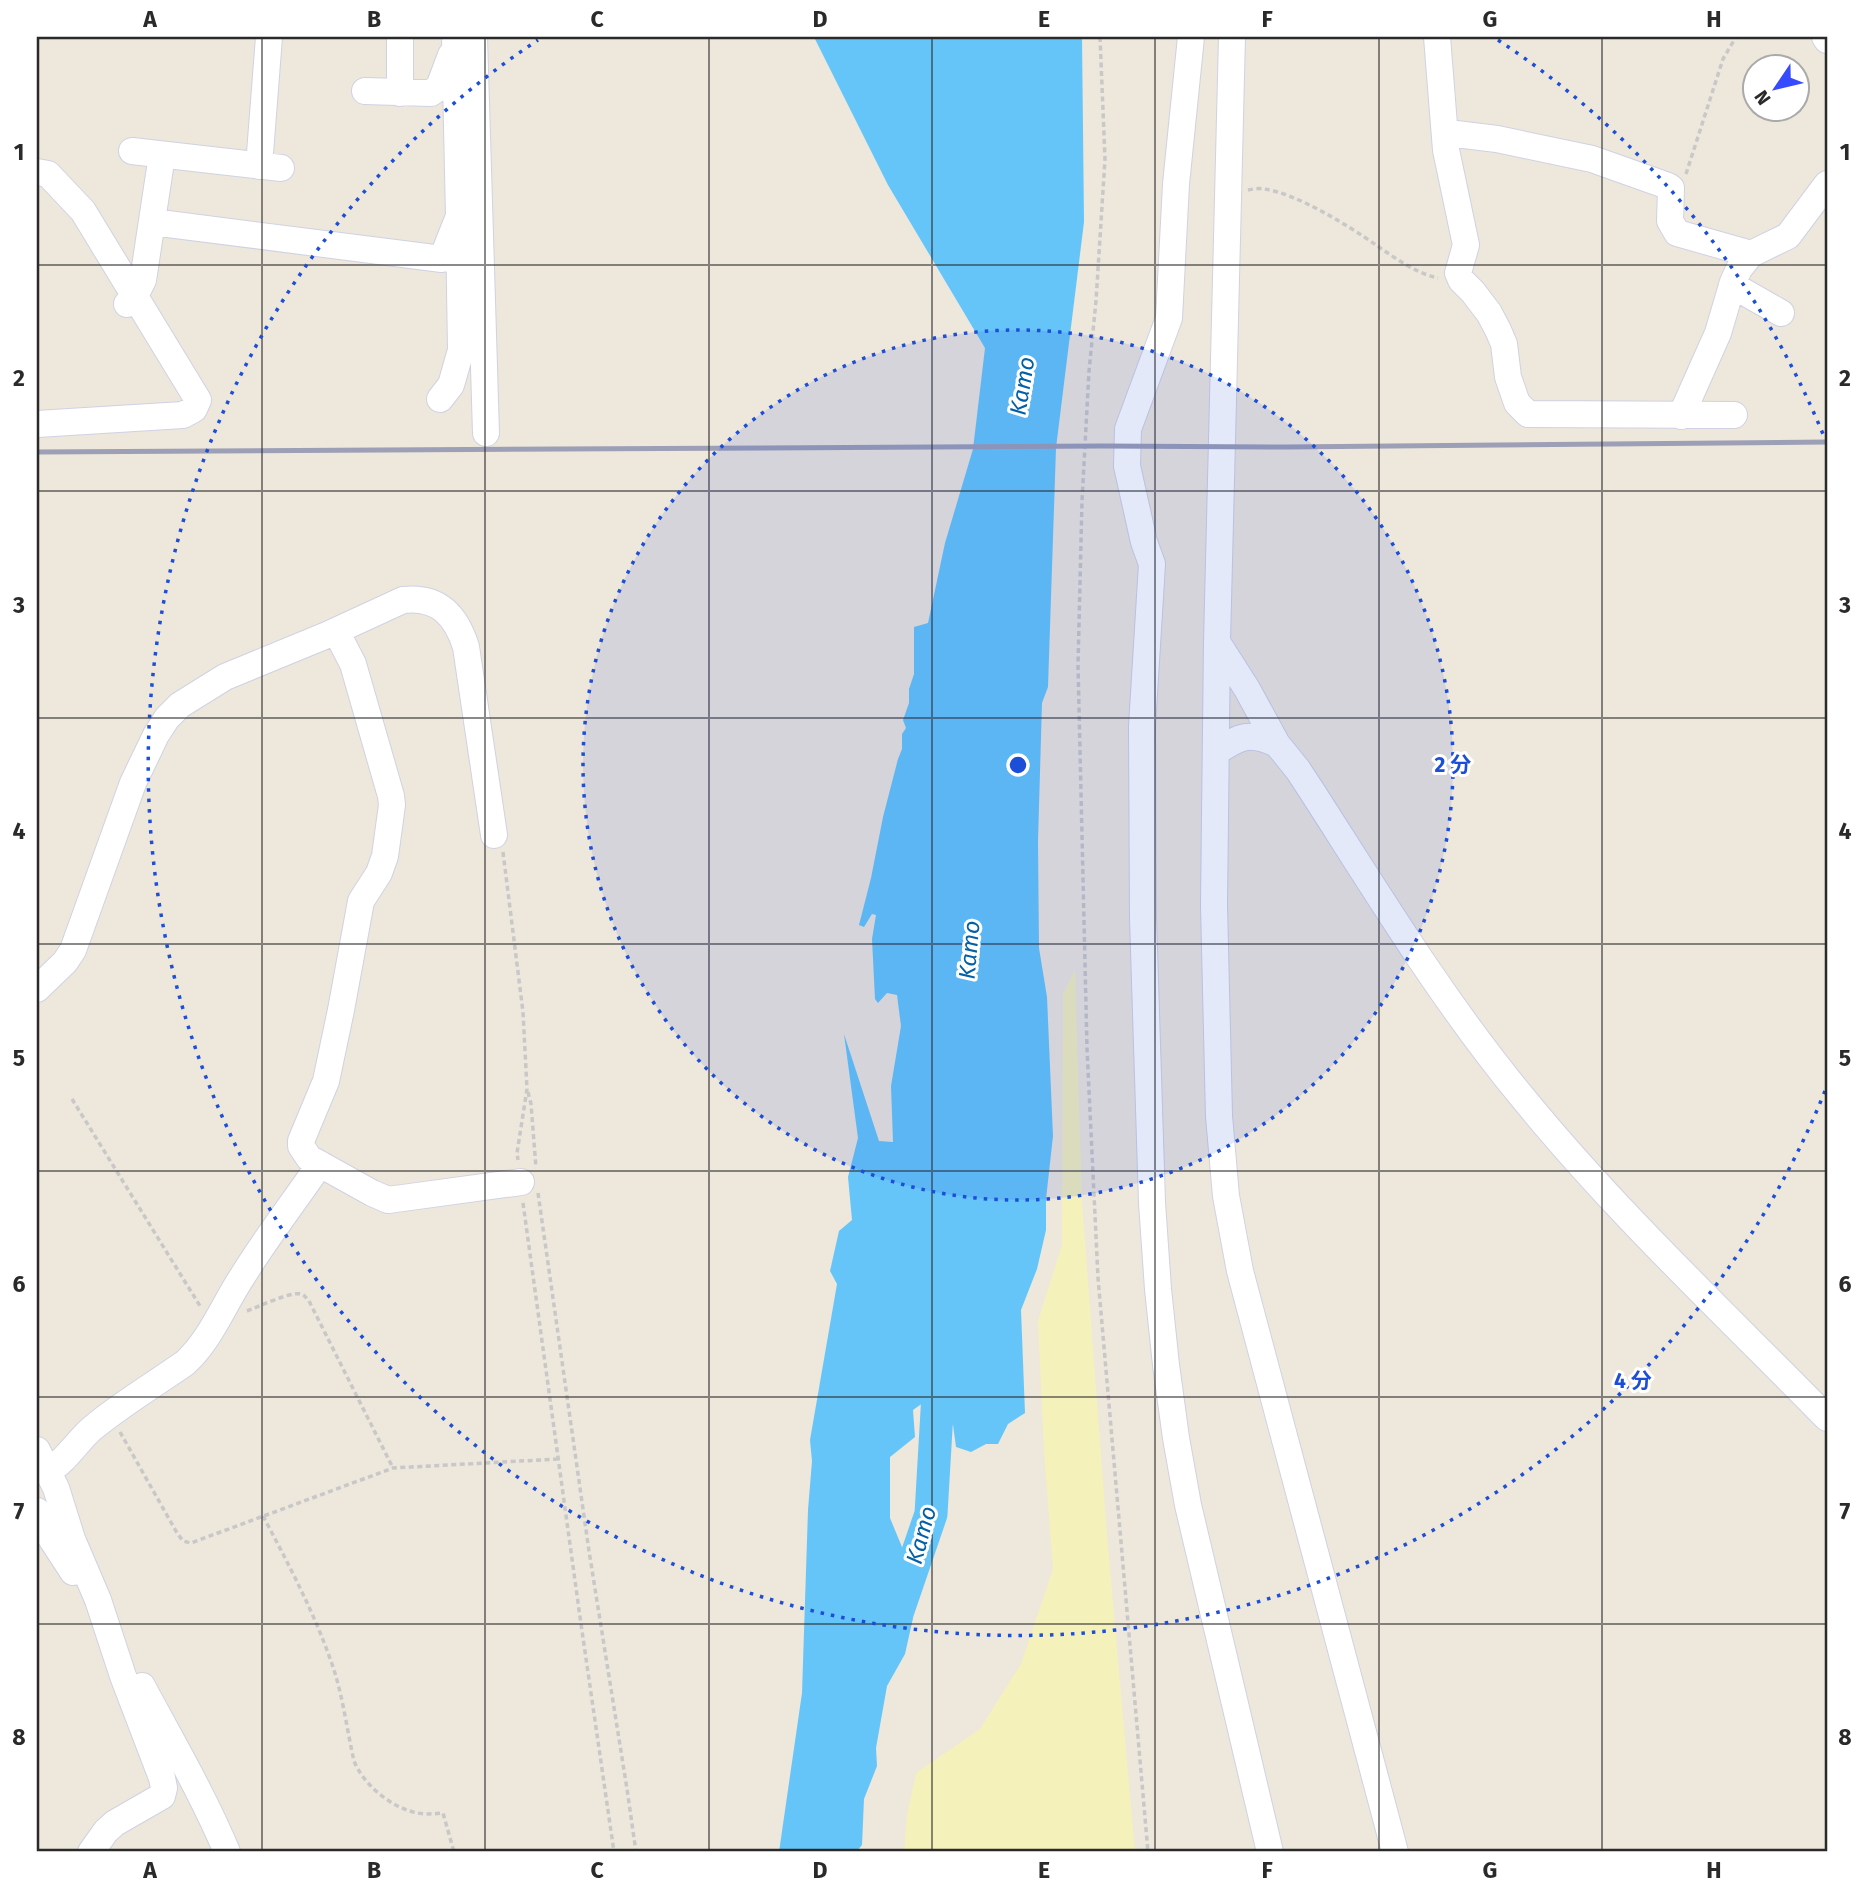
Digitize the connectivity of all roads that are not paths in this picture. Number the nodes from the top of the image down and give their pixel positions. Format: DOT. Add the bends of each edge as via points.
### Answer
graph roads {
  1 [pos="269,37"];
  2 [pos="400,37"];
  3 [pos="1191,37"];
  4 [pos="1232,37"];
  5 [pos="1437,37"];
  6 [pos="461,39"];
  7 [pos="365,92"];
  8 [pos="400,93"];
  9 [pos="1445,135"];
  10 [pos="132,151"];
  11 [pos="162,155"];
  12 [pos="37,172"];
  13 [pos="1827,184"];
  14 [pos="459,216"];
  15 [pos="152,222"];
  16 [pos="1751,254"];
  17 [pos="1732,285"];
  18 [pos="129,301"];
  19 [pos="1781,313"];
  20 [pos="440,399"];
  21 [pos="1734,415"];
  22 [pos="1681,416"];
  23 [pos="37,424"];
  24 [pos="486,433"];
  25 [pos="336,631"];
  26 [pos="1217,642"];
  27 [pos="1277,744"];
  28 [pos="1216,752"];
  29 [pos="494,835"];
  30 [pos="37,989"];
  31 [pos="320,1164"];
  32 [pos="532,1185"];
  33 [pos="1827,1418"];
  34 [pos="40,1460"];
  35 [pos="40,1529"];
  36 [pos="107,1626"];
  37 [pos="162,1796"];
  38 [pos="91,1852"];
  39 [pos="224,1852"];
  40 [pos="1270,1852"];
  41 [pos="1395,1852"];
  1 -- 11 [label="street" via="270,167"];
  2 -- 8 [label="street"];
  3 -- 40 [label="street" via="1169,318 1128,429 1127,454 1152,565 1142,754 1152,1203 1166,1365 1188,1505"];
  4 -- 26 [label="street"];
  5 -- 9 [label="street"];
  6 -- 8 [label="street" via="439,88 431,93"];
  6 -- 14 [label="street"];
  6 -- 24 [label="street"];
  7 -- 8 [label="street"];
  9 -- 16 [label="street" via="1497,139 1592,159 1671,188 1670,222 1677,233"];
  9 -- 22 [label="street" via="1466,245 1458,273 1498,330 1517,403 1528,414"];
  10 -- 11 [label="street"];
  11 -- 15 [label="street"];
  12 -- 18 [label="street" via="48,174 83,211"];
  13 -- 16 [label="street" via="1788,236"];
  14 -- 15 [label="street" via="442,259"];
  14 -- 20 [label="street" via="461,350 451,385"];
  15 -- 18 [label="street" via="143,280"];
  16 -- 17 [label="street"];
  17 -- 19 [label="street"];
  17 -- 22 [label="street" via="1718,332"];
  18 -- 23 [label="street" via="198,400 194,410 183,415"];
  21 -- 22 [label="street"];
  25 -- 29 [label="street" via="417,598 441,607 453,618 466,647"];
  25 -- 30 [label="street" via="225,677 180,705 167,719 133,783 73,950"];
  25 -- 31 [label="street" via="361,688 392,806 385,856 361,901 326,1081 301,1141 303,1152"];
  26 -- 27 [label="street"];
  26 -- 28 [label="street"];
  27 -- 28 [label="street" via="1251,736"];
  27 -- 33 [label="street" via="1442,992 1522,1098 1608,1197"];
  28 -- 41 [label="street" via="1218,1103 1226,1196 1240,1271"];
  31 -- 32 [label="street" via="388,1200"];
  31 -- 34 [label="street" via="242,1277 198,1351 80,1438 55,1468"];
  34 -- 35 [label="street" via="53,1522 52,1527"];
  34 -- 36 [label="street" via="56,1488"];
  35 -- 36 [label="street"];
  36 -- 37 [label="street" via="162,1778"];
  36 -- 39 [label="street" via="180,1755"];
  37 -- 38 [label="street" via="106,1830"];
  37 -- 39 [label="street" via="183,1803"];
}
